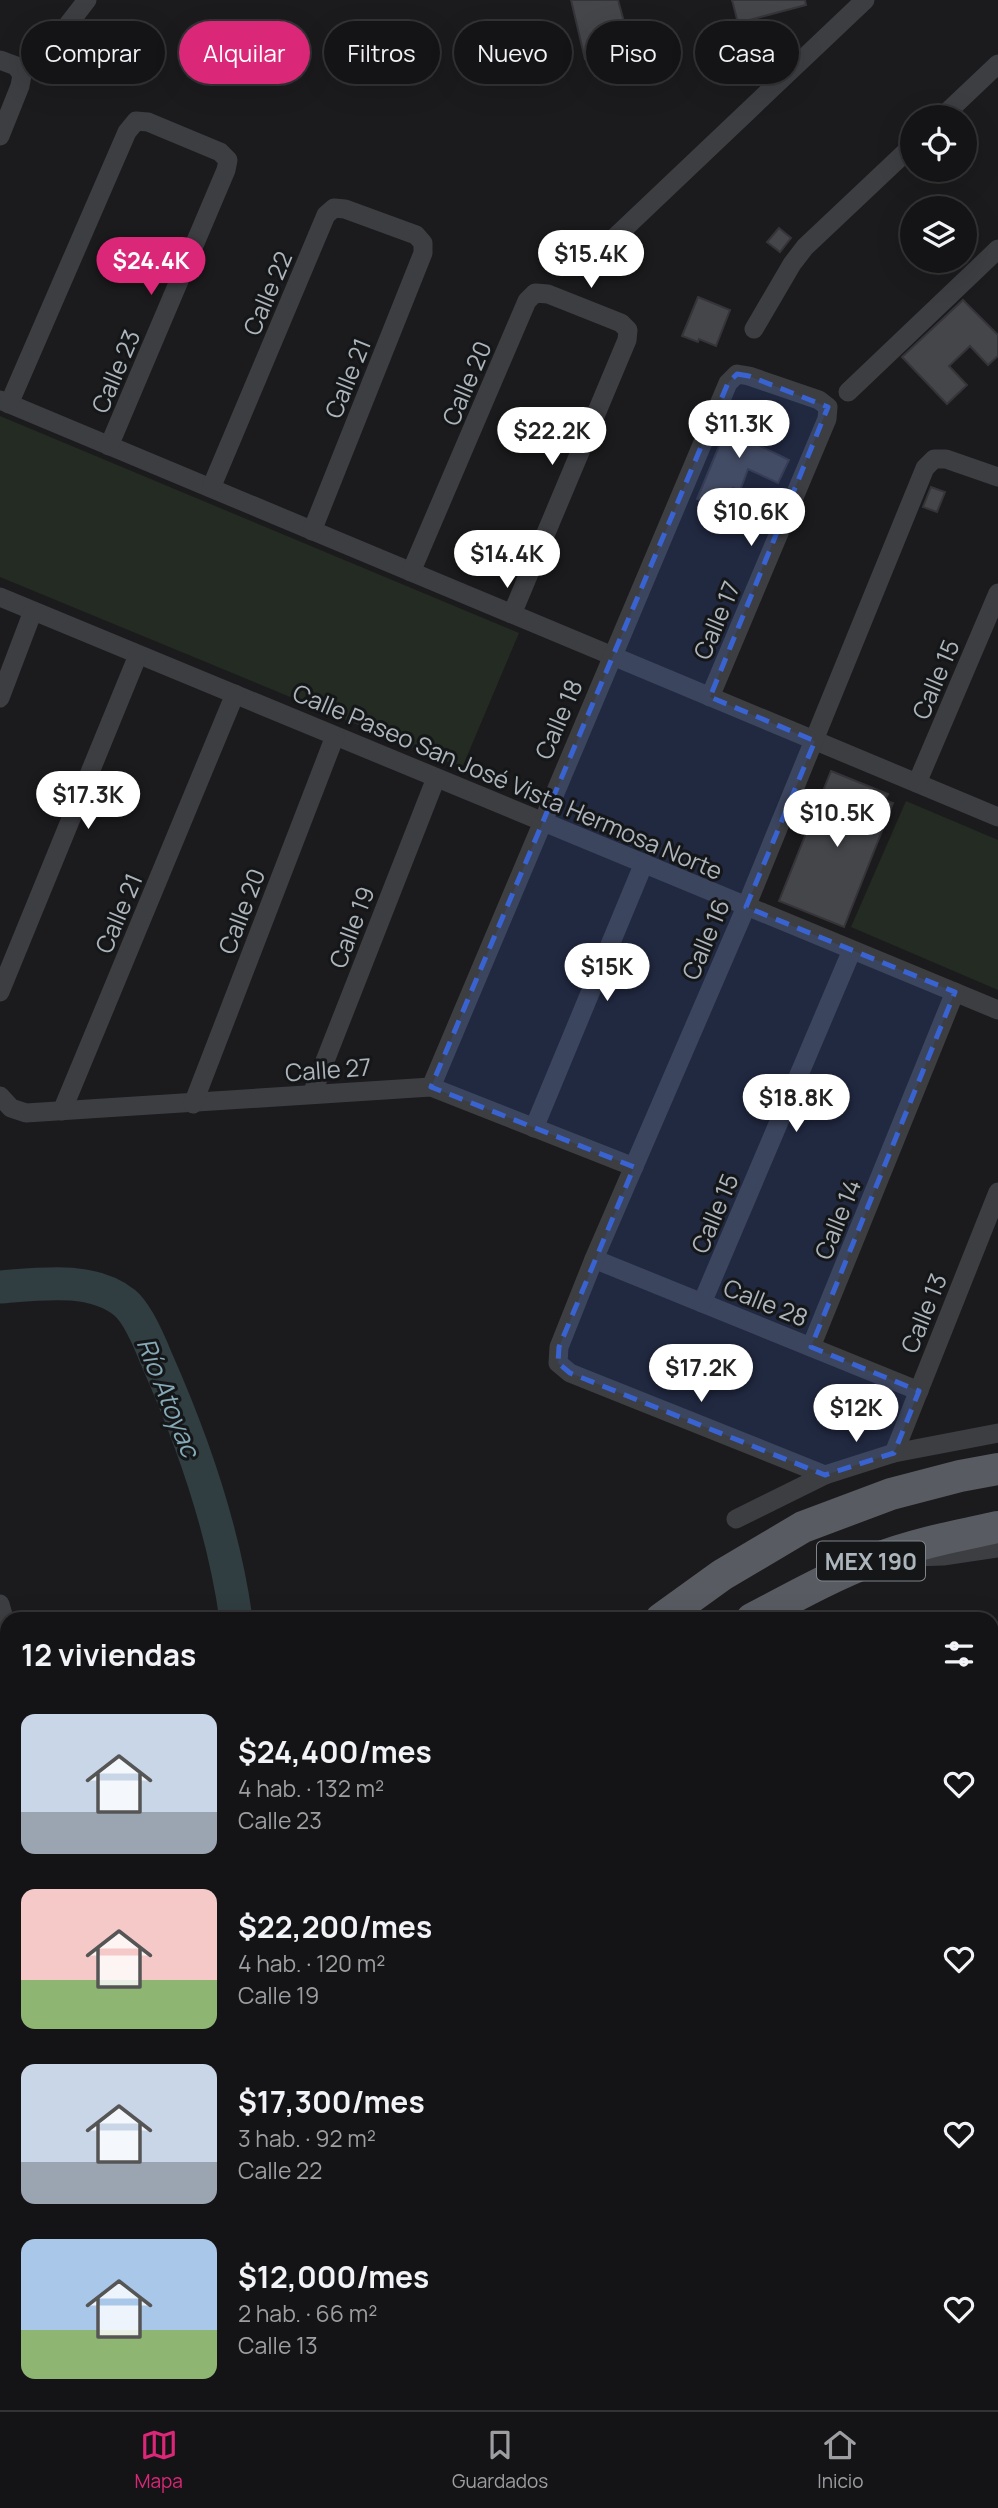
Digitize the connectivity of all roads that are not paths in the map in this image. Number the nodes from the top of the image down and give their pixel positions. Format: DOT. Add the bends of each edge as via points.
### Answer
graph roads {
  1 [pos="87,0"];
  2 [pos="865,0"];
  3 [pos="71,21"];
  4 [pos="0,60"];
  5 [pos="998,64"];
  6 [pos="955,105"];
  7 [pos="0,136"];
  8 [pos="900,157"];
  9 [pos="424,243"];
  10 [pos="608,243"];
  11 [pos="998,250"];
  12 [pos="754,329"];
  13 [pos="737,374"];
  14 [pos="848,392"];
  15 [pos="4,402"];
  16 [pos="109,446"];
  17 [pos="998,477"];
  18 [pos="211,488"];
  19 [pos="312,531"];
  20 [pos="411,572"];
  21 [pos="998,593"];
  22 [pos="0,597"];
  23 [pos="33,611"];
  24 [pos="512,614"];
  25 [pos="138,655"];
  26 [pos="611,656"];
  27 [pos="235,694"];
  28 [pos="710,697"];
  29 [pos="0,698"];
  30 [pos="335,736"];
  31 [pos="815,741"];
  32 [pos="436,778"];
  33 [pos="917,783"];
  34 [pos="998,817"];
  35 [pos="542,821"];
  36 [pos="644,863"];
  37 [pos="746,906"];
  38 [pos="852,950"];
  39 [pos="0,992"];
  40 [pos="955,992"];
  41 [pos="998,1010"];
  42 [pos="431,1087"];
  43 [pos="312,1094"];
  44 [pos="5,1102"];
  45 [pos="193,1104"];
  46 [pos="62,1111"];
  47 [pos="534,1128"];
  48 [pos="634,1167"];
  49 [pos="998,1192"];
  50 [pos="594,1259"];
  51 [pos="702,1303"];
  52 [pos="811,1348"];
  53 [pos="919,1391"];
  54 [pos="998,1433"];
  55 [pos="894,1453"];
  56 [pos="998,1469"];
  57 [pos="825,1475"];
  58 [pos="736,1519"];
  59 [pos="998,1527"];
  60 [pos="998,1548"];
  61 [pos="875,1559"];
  62 [pos="671,1612"];
  63 [pos="765,1612"];
  1 -- 3 [label="street"];
  2 -- 10 [label="street"];
  4 -- 7 [label="street" via="16,66 22,75"];
  5 -- 6 [label="street"];
  8 -- 12 [label="street" via="805,247"];
  9 -- 18 [label="street, Calle 22" via="416,235 345,209 334,208 326,215"];
  9 -- 19 [label="street, Calle 21"];
  11 -- 14 [label="street"];
  13 -- 26 [label="street, Calle 18" via="728,383"];
  13 -- 28 [label="street, Calle 17" via="819,400 828,407 827,419"];
  15 -- 16 [label="street"];
  15 -- 16 [label="street, Calle 23" via="136,121 220,152 228,160 226,170"];
  16 -- 18 [label="street"];
  17 -- 31 [label="street, Calle 16" via="947,459 934,459 926,468"];
  18 -- 19 [label="street"];
  19 -- 20 [label="street"];
  20 -- 24 [label="street"];
  20 -- 24 [label="street, Calle 20" via="527,301 535,293 548,294 621,323 628,330 627,340"];
  21 -- 33 [label="street, Calle 15"];
  22 -- 23 [label="street, Calle Paseo San José Vista Hermosa Norte"];
  23 -- 25 [label="street, Calle Paseo San José Vista Hermosa Norte"];
  23 -- 29 [label="street"];
  24 -- 26 [label="street"];
  25 -- 27 [label="street, Calle Paseo San José Vista Hermosa Norte"];
  25 -- 39 [label="street"];
  26 -- 28 [label="street"];
  26 -- 35 [label="street, Calle 18"];
  27 -- 30 [label="street, Calle Paseo San José Vista Hermosa Norte"];
  27 -- 46 [label="street, Calle 21"];
  28 -- 31 [label="street"];
  30 -- 32 [label="street, Calle Paseo San José Vista Hermosa Norte"];
  30 -- 45 [label="street, Calle 20"];
  31 -- 33 [label="street"];
  31 -- 37 [label="street, Calle 16"];
  32 -- 35 [label="street, Calle Paseo San José Vista Hermosa Norte"];
  32 -- 43 [label="street, Calle 19"];
  33 -- 34 [label="street"];
  35 -- 36 [label="street, Calle Paseo San José Vista Hermosa Norte"];
  35 -- 42 [label="street, Calle 18"];
  36 -- 37 [label="street, Calle Paseo San José Vista Hermosa Norte"];
  36 -- 47 [label="street"];
  37 -- 38 [label="street, Calle Paseo San José Vista Hermosa Norte"];
  37 -- 48 [label="street, Calle 16"];
  38 -- 40 [label="street, Calle Paseo San José Vista Hermosa Norte"];
  38 -- 51 [label="street, Calle 15"];
  40 -- 41 [label="street, Calle Paseo San José Vista Hermosa Norte"];
  40 -- 52 [label="street, Calle 14"];
  42 -- 43 [label="street, Calle 27"];
  42 -- 47 [label="street, Calle 27"];
  43 -- 45 [label="street, Calle 27"];
  44 -- 46 [label="street, Calle 27" via="26,1113"];
  45 -- 46 [label="street, Calle 27"];
  47 -- 48 [label="street, Calle 27"];
  48 -- 50 [label="street, Calle 16"];
  49 -- 53 [label="street, Calle 13"];
  50 -- 51 [label="street, Calle 28"];
  50 -- 57 [label="street, Calle 16" via="559,1347 558,1363 570,1373"];
  51 -- 52 [label="street, Calle 28"];
  52 -- 53 [label="street, Calle 28"];
  53 -- 55 [label="street, Calle 13"];
  54 -- 55 [label="street"];
  55 -- 57 [label="street"];
  56 -- 62 [label="main road, MEX 190" via="891,1494 803,1527"];
  57 -- 58 [label="street"];
  59 -- 61 [label="main road, MEX 190"];
  60 -- 61 [label="street"];
  61 -- 63 [label="main road, MEX 190"];
}
